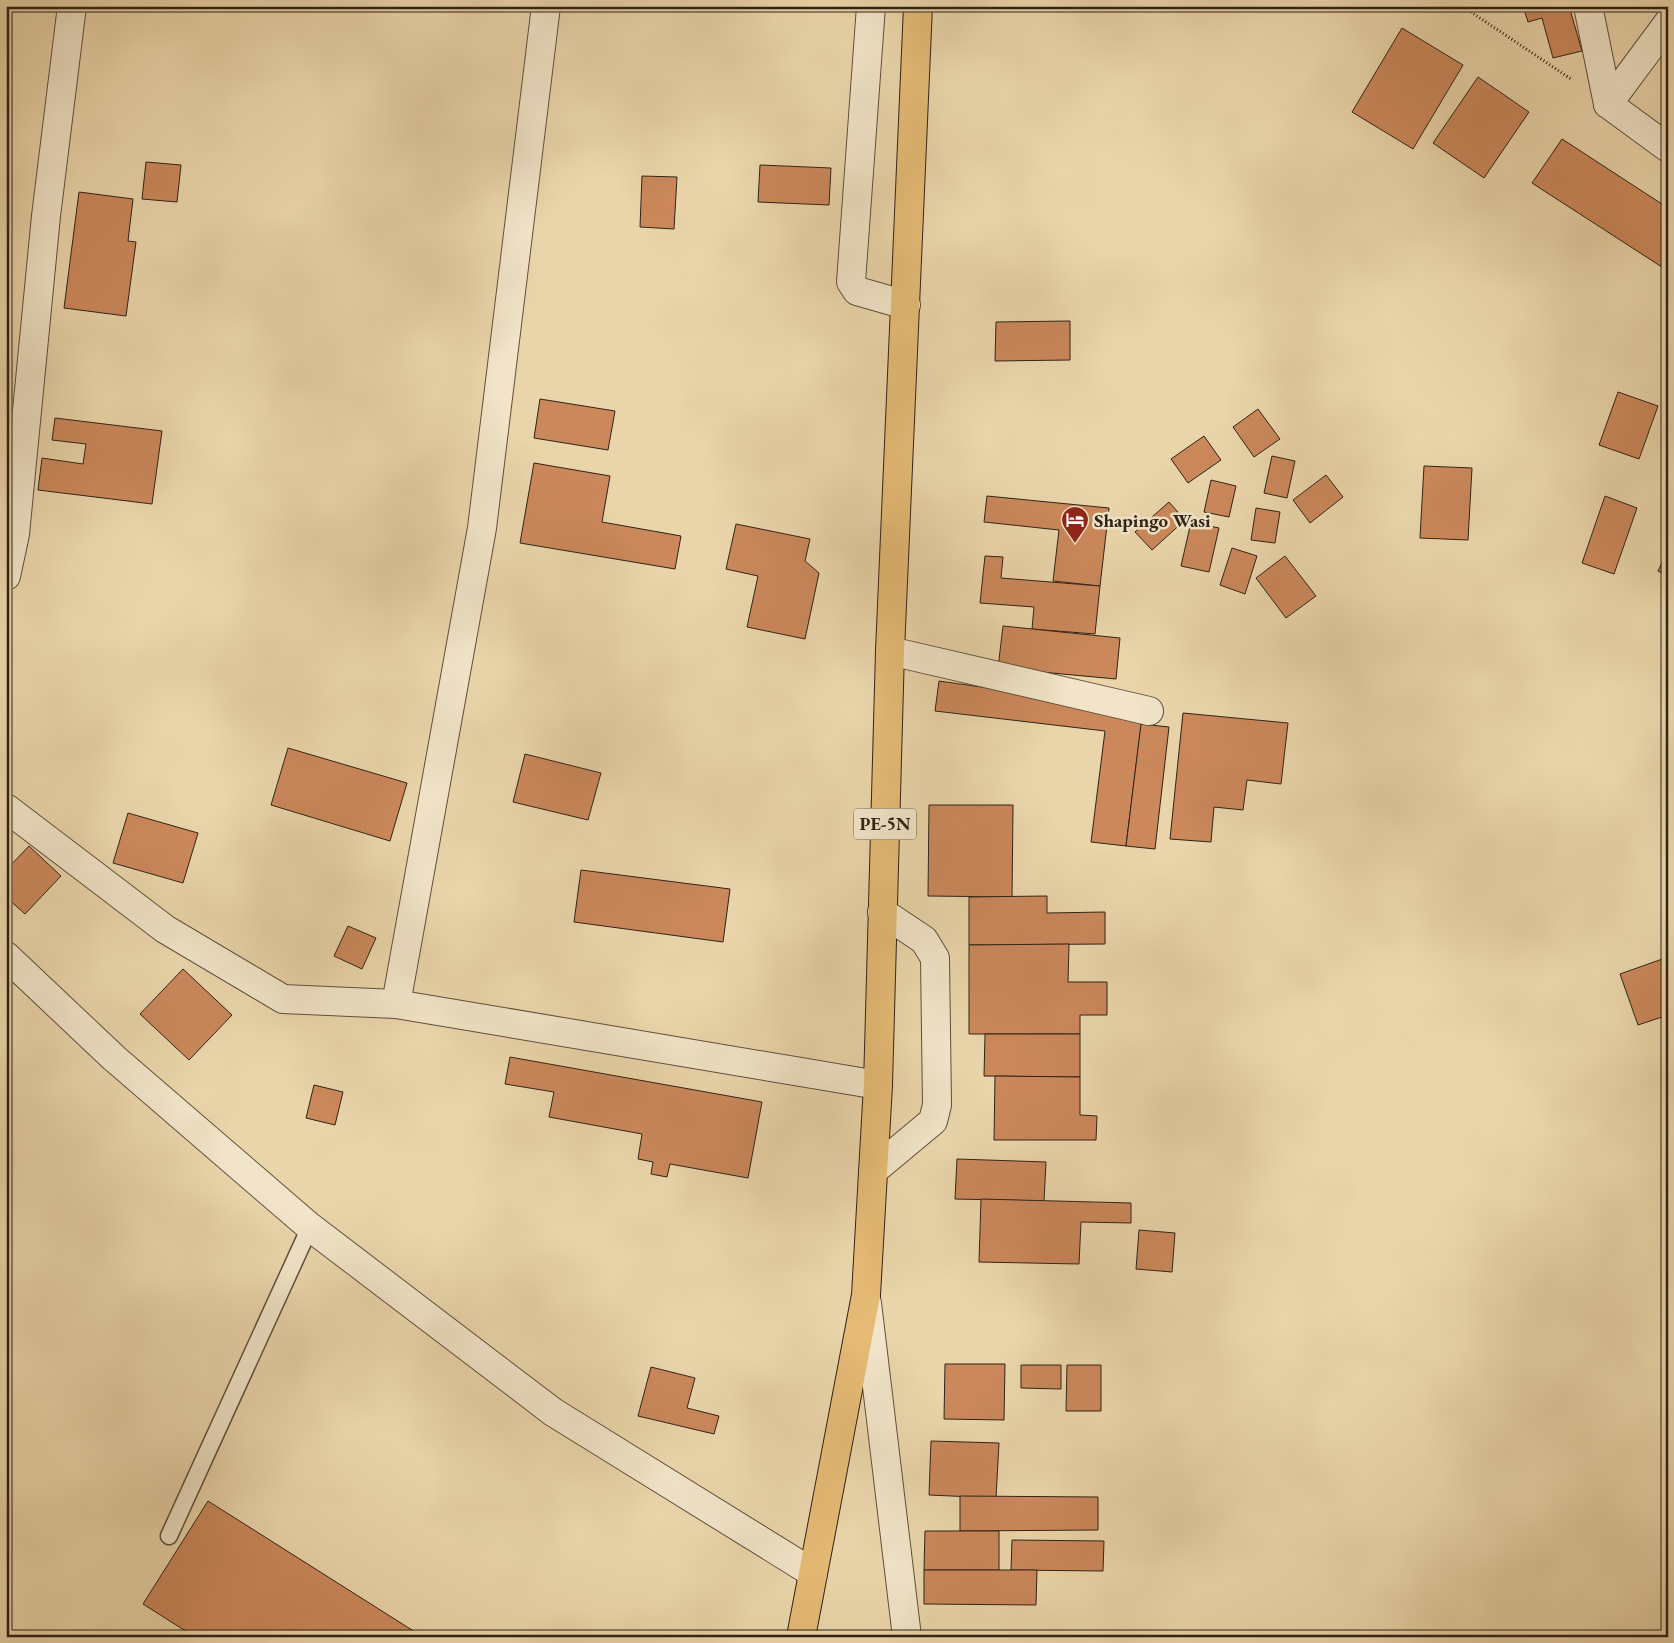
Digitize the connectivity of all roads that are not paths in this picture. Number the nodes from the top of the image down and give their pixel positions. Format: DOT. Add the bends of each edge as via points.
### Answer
graph roads {
  1 [pos="72,6"];
  2 [pos="546,6"];
  3 [pos="871,6"];
  4 [pos="918,6"];
  5 [pos="1588,6"];
  6 [pos="1668,23"];
  7 [pos="1608,104"];
  8 [pos="1668,148"];
  9 [pos="906,304"];
  10 [pos="6,576"];
  11 [pos="890,651"];
  12 [pos="1149,711"];
  13 [pos="6,808"];
  14 [pos="882,912"];
  15 [pos="6,956"];
  16 [pos="396,1004"];
  17 [pos="878,1086"];
  18 [pos="873,1170"];
  19 [pos="310,1227"];
  20 [pos="866,1294"];
  21 [pos="169,1536"];
  22 [pos="813,1573"];
  23 [pos="801,1637"];
  24 [pos="907,1637"];
  1 -- 10 [label="street" via="46,216 15,534"];
  2 -- 16 [label="street" via="482,528"];
  3 -- 9 [label="street" via="851,282 857,291"];
  4 -- 9 [label="highway, PE-5N"];
  5 -- 7 [label="street"];
  6 -- 7 [label="street"];
  7 -- 8 [label="street"];
  9 -- 11 [label="highway, PE-5N"];
  11 -- 12 [label="street"];
  11 -- 14 [label="highway, PE-5N"];
  13 -- 16 [label="street" via="165,930 284,999"];
  14 -- 17 [label="highway, PE-5N"];
  14 -- 18 [label="street" via="924,940 935,958 938,1105 933,1121"];
  15 -- 19 [label="street" via="114,1058"];
  16 -- 17 [label="street"];
  17 -- 18 [label="highway, PE-5N"];
  18 -- 20 [label="highway, PE-5N"];
  19 -- 21 [label="lane"];
  19 -- 22 [label="street" via="554,1412"];
  20 -- 22 [label="highway, PE-5N"];
  20 -- 24 [label="street"];
  22 -- 23 [label="highway, PE-5N"];
}
